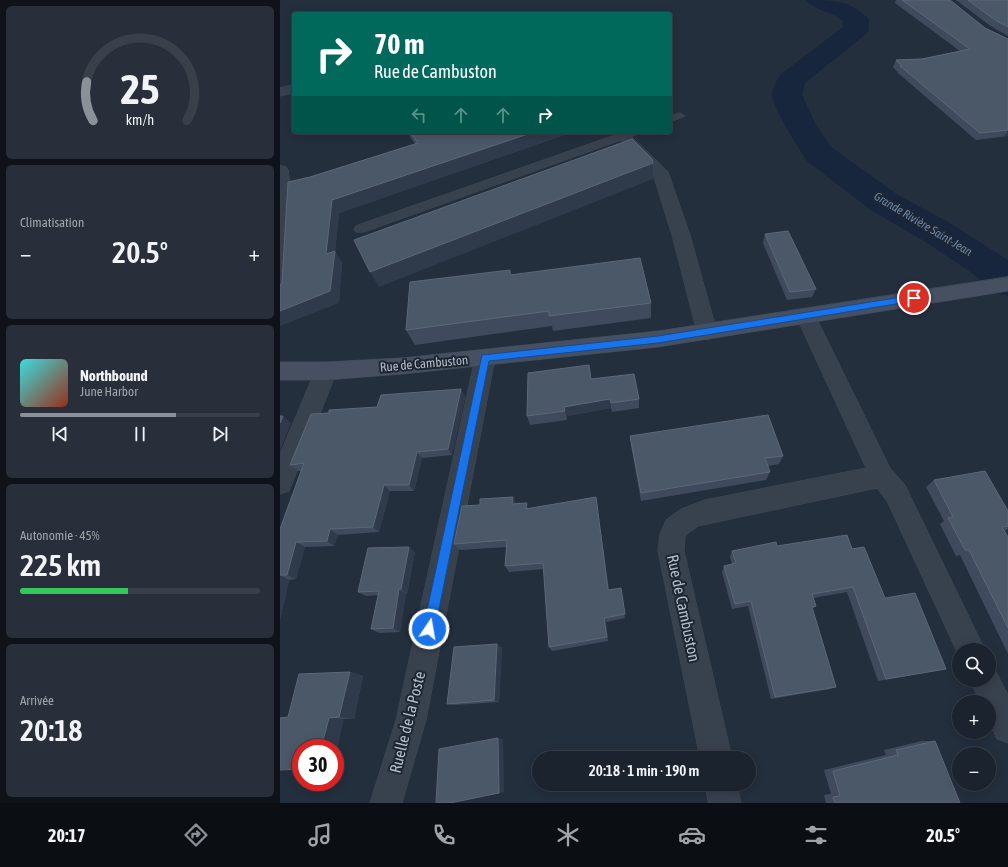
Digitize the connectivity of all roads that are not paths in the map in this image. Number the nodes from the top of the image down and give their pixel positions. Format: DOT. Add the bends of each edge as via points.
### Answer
graph roads {
  1 [pos="292,89"];
  2 [pos="280,92"];
  3 [pos="680,116"];
  4 [pos="672,118"];
  5 [pos="629,134"];
  6 [pos="280,170"];
  7 [pos="360,229"];
  8 [pos="1008,284"];
  9 [pos="280,294"];
  10 [pos="806,316"];
  11 [pos="707,332"];
  12 [pos="485,358"];
  13 [pos="280,371"];
  14 [pos="326,371"];
  15 [pos="882,476"];
  16 [pos="280,483"];
  17 [pos="968,643"];
  18 [pos="988,687"];
  19 [pos="1008,728"];
  20 [pos="714,751"];
  21 [pos="722,791"];
  22 [pos="386,803"];
  23 [pos="725,803"];
  1 -- 2 [label="street"];
  3 -- 4 [label="lane"];
  5 -- 7 [label="lane"];
  5 -- 11 [label="street" via="660,172 681,235"];
  6 -- 9 [label="street" via="285,199"];
  8 -- 10 [label="main road, Rue de Cambuston"];
  10 -- 11 [label="main road, Rue de Cambuston"];
  10 -- 15 [label="street"];
  11 -- 12 [label="main road, Rue de Cambuston"];
  12 -- 14 [label="main road, Rue de Cambuston"];
  12 -- 22 [label="street, Ruelle de la Poste" via="411,720"];
  13 -- 14 [label="main road, Rue de Cambuston"];
  14 -- 16 [label="street"];
  15 -- 17 [label="street" via="896,493"];
  15 -- 20 [label="street, Rue de Cambuston" via="705,512 675,526 671,537 671,551"];
  18 -- 19 [label="street"];
  21 -- 23 [label="street"];
}
